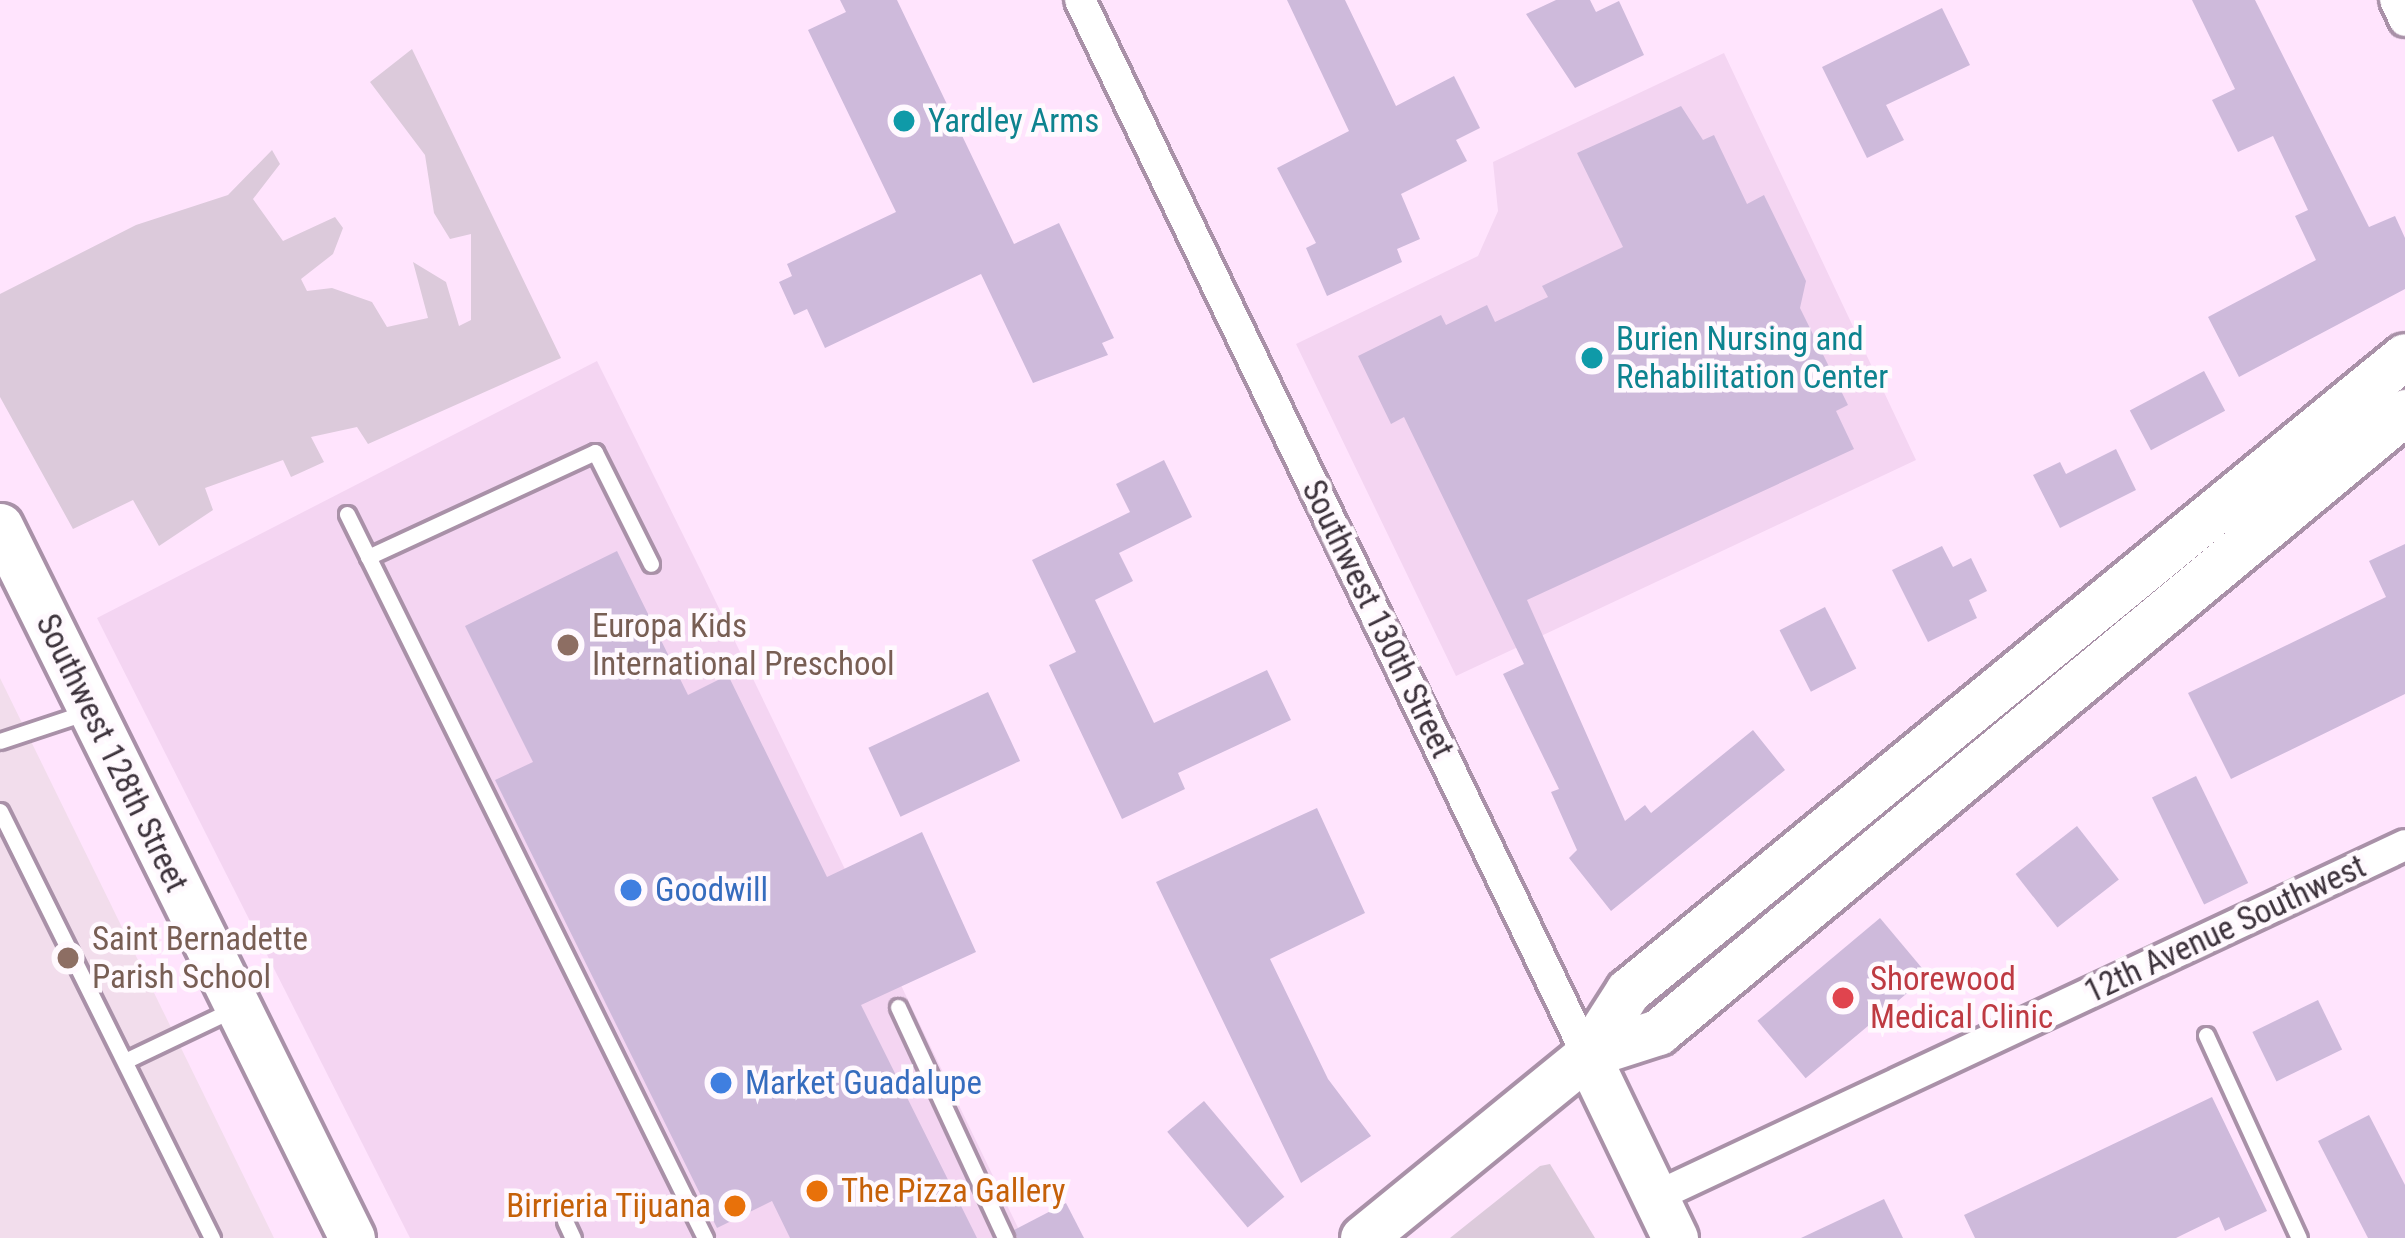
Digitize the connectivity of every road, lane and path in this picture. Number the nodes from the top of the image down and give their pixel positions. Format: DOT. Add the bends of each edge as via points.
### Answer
graph roads {
  1 [pos="1080,0"];
  2 [pos="2395,0"];
  3 [pos="2405,21"];
  4 [pos="2405,356"];
  5 [pos="2405,412"];
  6 [pos="346,514"];
  7 [pos="0,526"];
  8 [pos="368,556"];
  9 [pos="651,564"];
  10 [pos="91,710"];
  11 [pos="0,741"];
  12 [pos="0,811"];
  13 [pos="2405,845"];
  14 [pos="237,1007"];
  15 [pos="898,1007"];
  16 [pos="2206,1035"];
  17 [pos="1587,1055"];
  18 [pos="127,1060"];
  19 [pos="1655,1197"];
  20 [pos="565,1221"];
  21 [pos="212,1238"];
  22 [pos="352,1238"];
  23 [pos="573,1238"];
  24 [pos="705,1238"];
  25 [pos="1005,1238"];
  26 [pos="1363,1238"];
  27 [pos="1675,1238"];
  28 [pos="2299,1238"];
  1 -- 17 [label="street, Southwest 130th Street"];
  2 -- 3 [label="street"];
  4 -- 17 [label="main road" via="1628,991"];
  5 -- 17 [label="main road" via="1658,1032"];
  6 -- 8 [label="lane"];
  7 -- 10 [label="main road, Southwest 128th Street"];
  8 -- 9 [label="lane" via="595,452"];
  8 -- 24 [label="lane"];
  10 -- 11 [label="lane" via="35,737"];
  10 -- 14 [label="main road, Southwest 128th Street"];
  12 -- 18 [label="lane"];
  13 -- 19 [label="street, 12th Avenue Southwest"];
  14 -- 18 [label="lane"];
  14 -- 22 [label="main road, Southwest 128th Street"];
  15 -- 25 [label="lane"];
  16 -- 28 [label="lane"];
  17 -- 19 [label="main road, Southwest 130th Street"];
  17 -- 26 [label="main road"];
  18 -- 21 [label="lane"];
  19 -- 27 [label="main road, Southwest 130th Street"];
  20 -- 23 [label="lane"];
}
